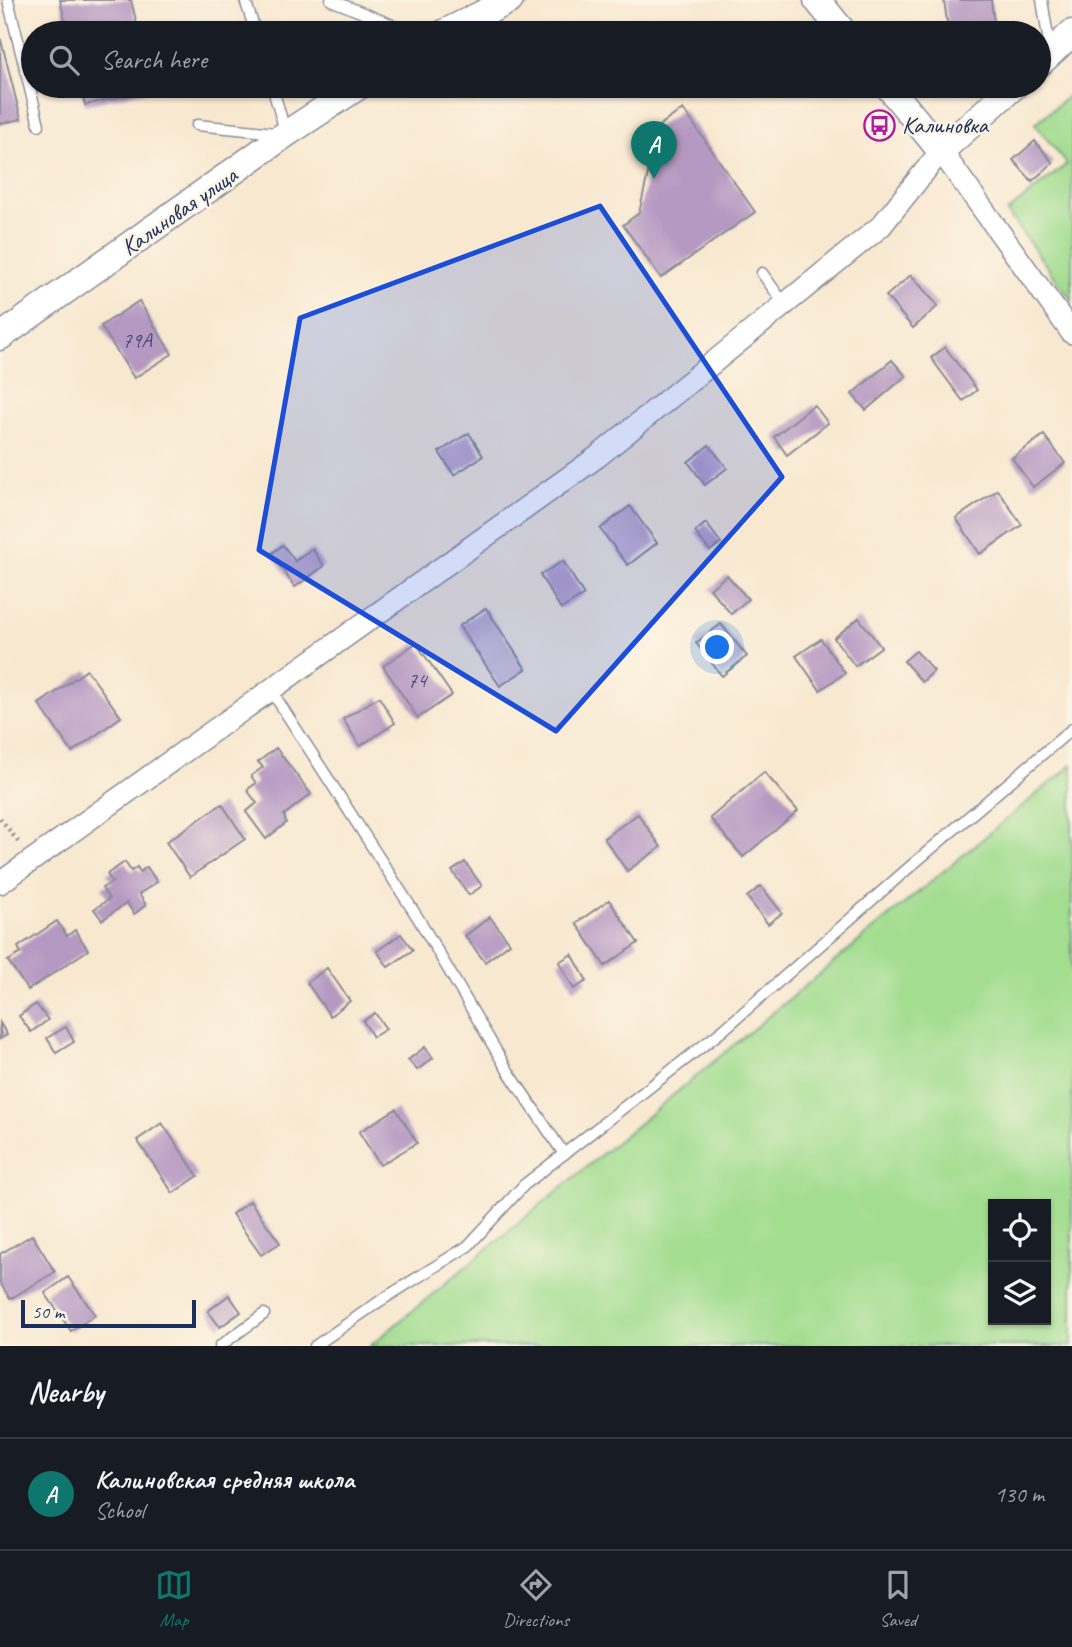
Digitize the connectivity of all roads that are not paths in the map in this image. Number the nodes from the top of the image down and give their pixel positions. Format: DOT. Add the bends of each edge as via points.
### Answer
graph roads {
  1 [pos="8,0"];
  2 [pos="245,0"];
  3 [pos="331,0"];
  4 [pos="510,0"];
  5 [pos="817,0"];
  6 [pos="1042,0"];
  7 [pos="252,21"];
  8 [pos="383,21"];
  9 [pos="468,21"];
  10 [pos="834,21"];
  11 [pos="1043,21"];
  12 [pos="1072,33"];
  13 [pos="21,52"];
  14 [pos="1051,52"];
  15 [pos="32,98"];
  16 [pos="276,98"];
  17 [pos="341,98"];
  18 [pos="898,98"];
  19 [pos="1000,98"];
  20 [pos="39,125"];
  21 [pos="197,125"];
  22 [pos="286,134"];
  23 [pos="942,150"];
  24 [pos="762,273"];
  25 [pos="786,305"];
  26 [pos="1072,334"];
  27 [pos="0,337"];
  28 [pos="271,690"];
  29 [pos="1072,729"];
  30 [pos="0,883"];
  31 [pos="564,1154"];
  32 [pos="264,1314"];
  33 [pos="220,1346"];
  34 [pos="315,1346"];
  1 -- 13 [label="lane"];
  2 -- 7 [label="lane"];
  3 -- 8 [label="lane"];
  4 -- 9 [label="street"];
  5 -- 10 [label="street"];
  6 -- 11 [label="lane"];
  12 -- 14 [label="street"];
  15 -- 20 [label="lane"];
  16 -- 22 [label="lane"];
  17 -- 22 [label="street, Калиновая улица"];
  18 -- 23 [label="street"];
  19 -- 23 [label="street"];
  21 -- 22 [label="lane"];
  22 -- 27 [label="street, Калиновая улица"];
  23 -- 25 [label="street" via="881,226"];
  23 -- 26 [label="street"];
  24 -- 25 [label="lane"];
  25 -- 28 [label="street" via="597,457"];
  28 -- 30 [label="street"];
  28 -- 31 [label="lane"];
  29 -- 31 [label="lane" via="722,1031"];
  31 -- 34 [label="lane" via="524,1185 468,1246"];
  32 -- 33 [label="lane"];
}
